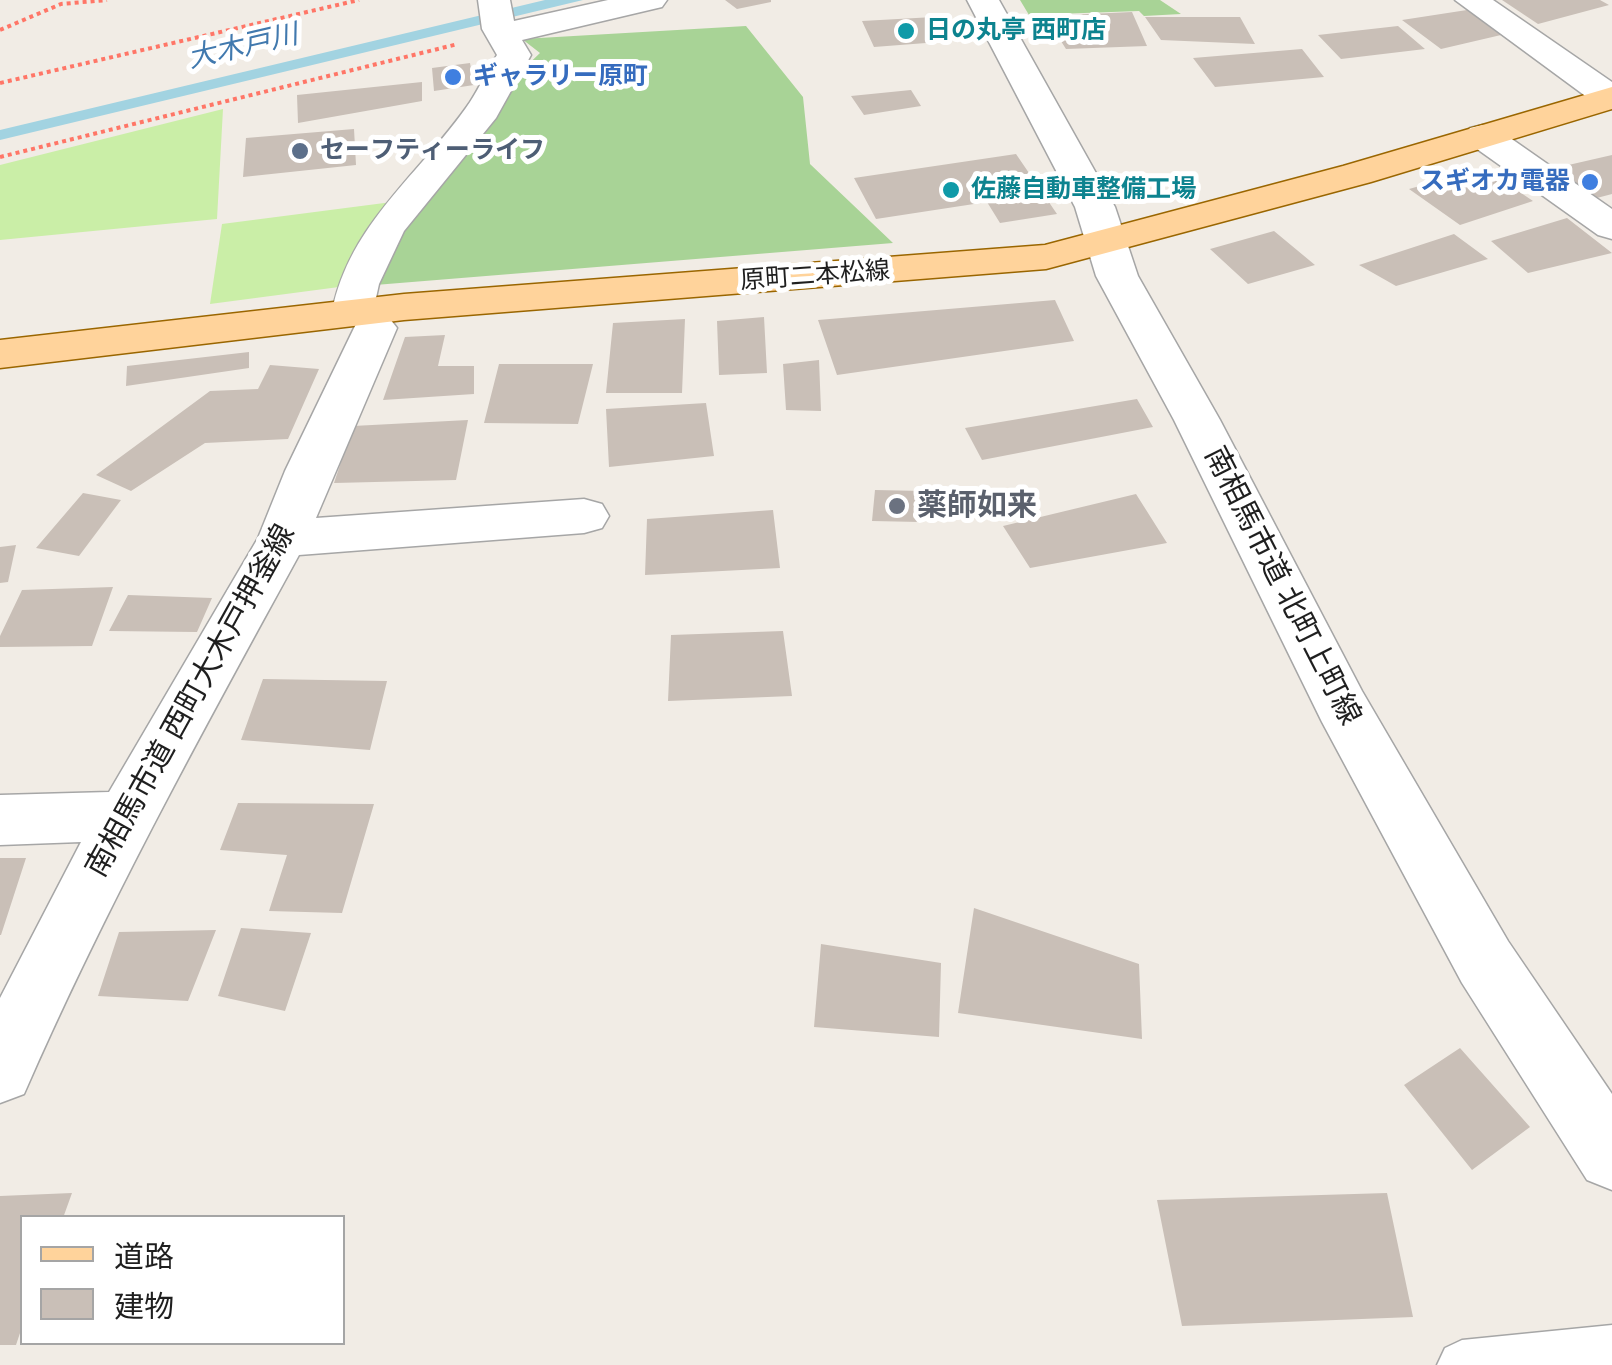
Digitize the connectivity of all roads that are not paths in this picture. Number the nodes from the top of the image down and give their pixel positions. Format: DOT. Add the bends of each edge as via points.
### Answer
graph roads {
  1 [pos="651,0"];
  2 [pos="983,0"];
  3 [pos="1471,0"];
  4 [pos="498,19"];
  5 [pos="1612,98"];
  6 [pos="1483,136"];
  7 [pos="1612,227"];
  8 [pos="1105,241"];
  9 [pos="364,320"];
  10 [pos="0,354"];
  11 [pos="584,516"];
  12 [pos="283,538"];
  13 [pos="126,816"];
  14 [pos="0,820"];
  15 [pos="0,1071"];
  16 [pos="1612,1155"];
  17 [pos="1612,1350"];
  18 [pos="1462,1365"];
  1 -- 4 [label="street"];
  2 -- 8 [label="street, 南相馬市道 北町上町線" via="1095,207"];
  3 -- 5 [label="street"];
  4 -- 9 [label="street, 南相馬市道 西町大木戸押釜線" via="514,56 485,108 385,232 354,295"];
  5 -- 6 [label="main road, 原町二本松線"];
  6 -- 7 [label="street"];
  6 -- 8 [label="main road, 原町二本松線"];
  8 -- 9 [label="main road, 原町二本松線" via="1046,257 971,265"];
  8 -- 16 [label="street, 南相馬市道 北町上町線" via="1117,276 1342,706 1485,962"];
  9 -- 10 [label="main road, 原町二本松線"];
  9 -- 12 [label="street, 南相馬市道 西町大木戸押釜線"];
  11 -- 12 [label="street"];
  12 -- 13 [label="street, 南相馬市道 西町大木戸押釜線"];
  13 -- 14 [label="street"];
  13 -- 15 [label="street, 南相馬市道 西町大木戸押釜線"];
  17 -- 18 [label="lane"];
}
